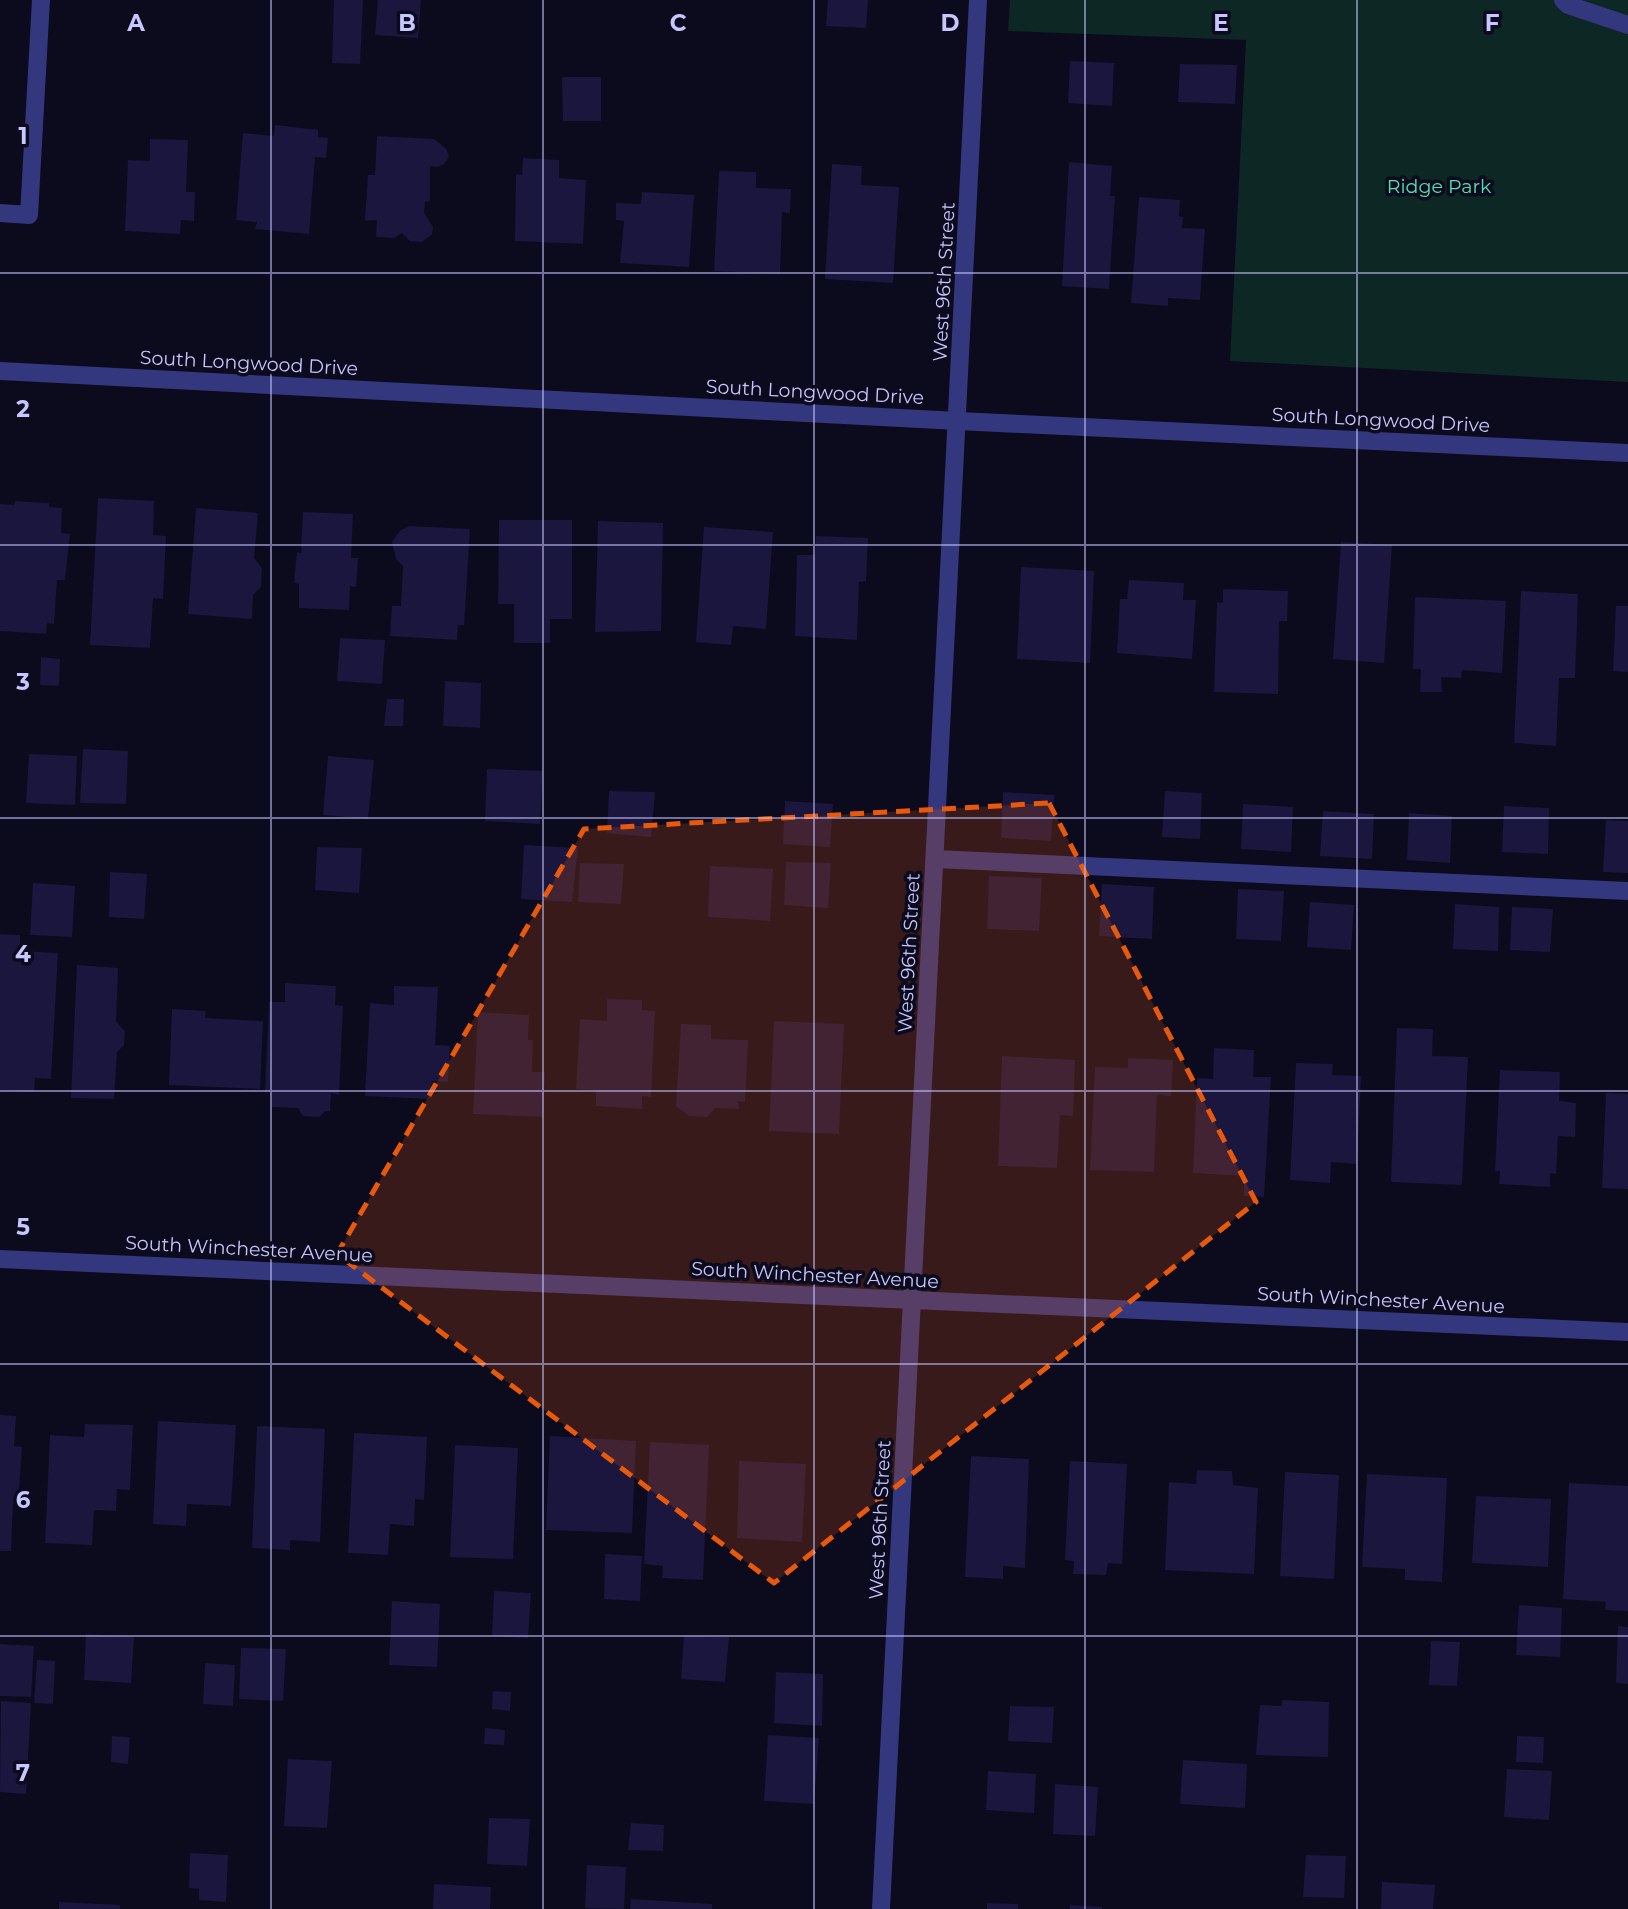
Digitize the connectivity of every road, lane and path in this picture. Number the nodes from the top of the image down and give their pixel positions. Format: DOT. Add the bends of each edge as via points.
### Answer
graph roads {
  1 [pos="41,0"];
  2 [pos="978,0"];
  3 [pos="1563,0"];
  4 [pos="1628,25"];
  5 [pos="0,213"];
  6 [pos="0,370"];
  7 [pos="958,421"];
  8 [pos="1628,453"];
  9 [pos="935,859"];
  10 [pos="1628,891"];
  11 [pos="0,1259"];
  12 [pos="913,1301"];
  13 [pos="1628,1332"];
  14 [pos="881,1909"];
  1 -- 5 [label="street" via="29,215"];
  2 -- 7 [label="street, West 96th Street"];
  3 -- 4 [label="street"];
  6 -- 7 [label="street, South Longwood Drive"];
  7 -- 8 [label="street, South Longwood Drive"];
  7 -- 9 [label="street, West 96th Street"];
  9 -- 10 [label="street"];
  9 -- 12 [label="street, West 96th Street"];
  11 -- 12 [label="street, South Winchester Avenue"];
  12 -- 13 [label="street, South Winchester Avenue"];
  12 -- 14 [label="street, West 96th Street"];
}
